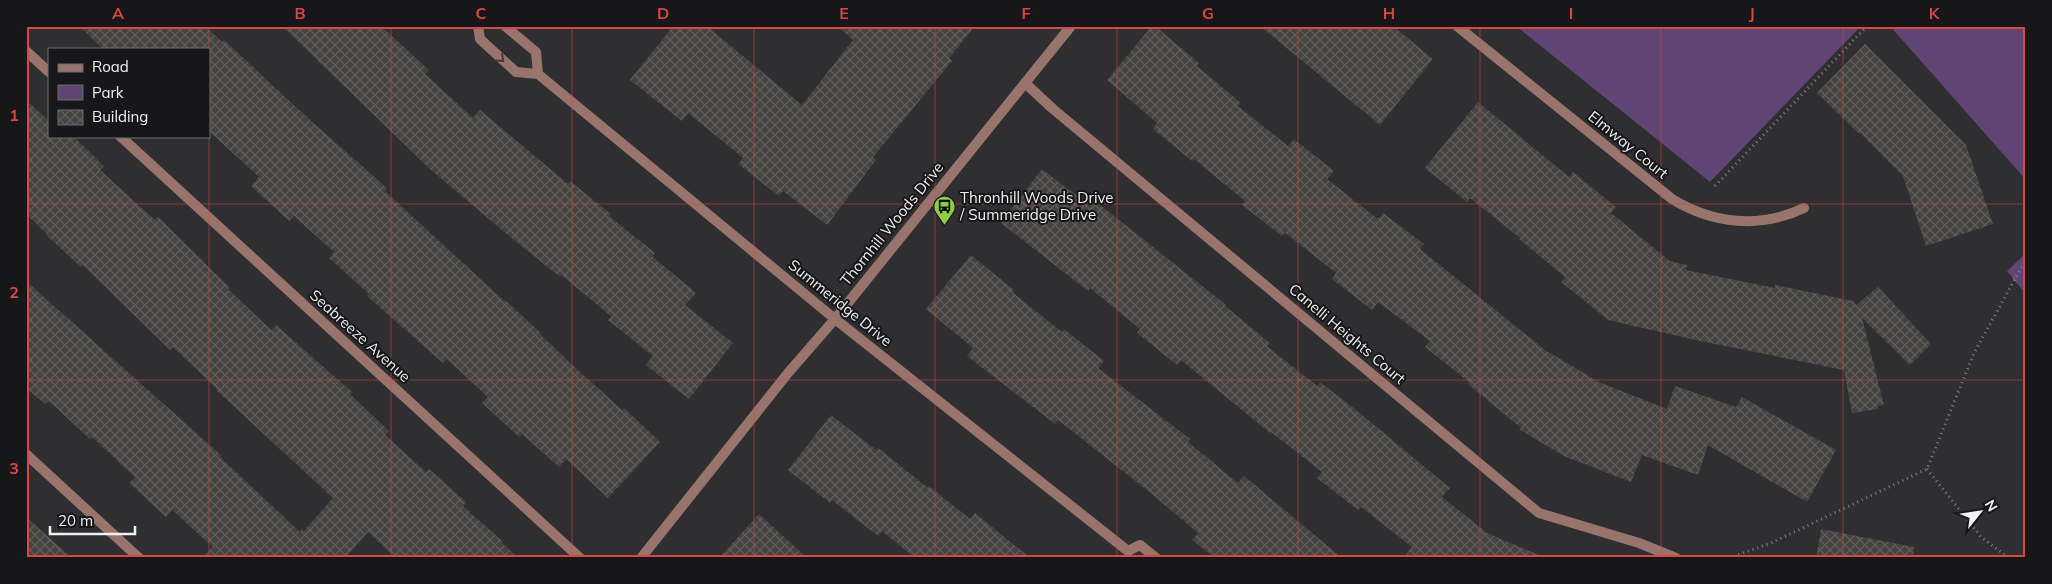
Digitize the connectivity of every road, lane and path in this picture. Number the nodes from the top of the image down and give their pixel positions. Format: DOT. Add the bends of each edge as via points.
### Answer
graph roads {
  1 [pos="478,26"];
  2 [pos="505,26"];
  3 [pos="1071,26"];
  4 [pos="1457,26"];
  5 [pos="1867,26"];
  6 [pos="26,51"];
  7 [pos="48,71"];
  8 [pos="538,74"];
  9 [pos="1025,83"];
  10 [pos="122,138"];
  11 [pos="1715,186"];
  12 [pos="1804,208"];
  13 [pos="2026,260"];
  14 [pos="835,319"];
  15 [pos="26,454"];
  16 [pos="1927,469"];
  17 [pos="1128,554"];
  18 [pos="139,558"];
  19 [pos="580,558"];
  20 [pos="641,558"];
  21 [pos="1156,558"];
  22 [pos="1676,558"];
  23 [pos="1729,558"];
  24 [pos="2009,558"];
  1 -- 8 [label="street, one-way" via="480,39 516,72"];
  2 -- 8 [label="street" via="536,52"];
  3 -- 9 [label="street, Thornhill Woods Drive"];
  4 -- 12 [label="street, Elmway Court" via="1682,205 1714,218 1748,222 1782,217"];
  5 -- 11 [label="path"];
  6 -- 7 [label="street"];
  8 -- 14 [label="street, Summeridge Drive"];
  9 -- 14 [label="street, Thornhill Woods Drive"];
  9 -- 22 [label="street, Canelli Heights Court" via="1052,109 1538,514 1639,543"];
  10 -- 19 [label="street, Seabreeze Avenue"];
  13 -- 16 [label="path" via="1974,353"];
  14 -- 17 [label="street, Summeridge Drive"];
  14 -- 20 [label="street, Thornhill Woods Drive"];
  15 -- 18 [label="street"];
  16 -- 23 [label="path" via="1771,543"];
  16 -- 24 [label="path" via="1981,536"];
  17 -- 21 [label="street, Summeridge Drive" via="1140,545"];
}
